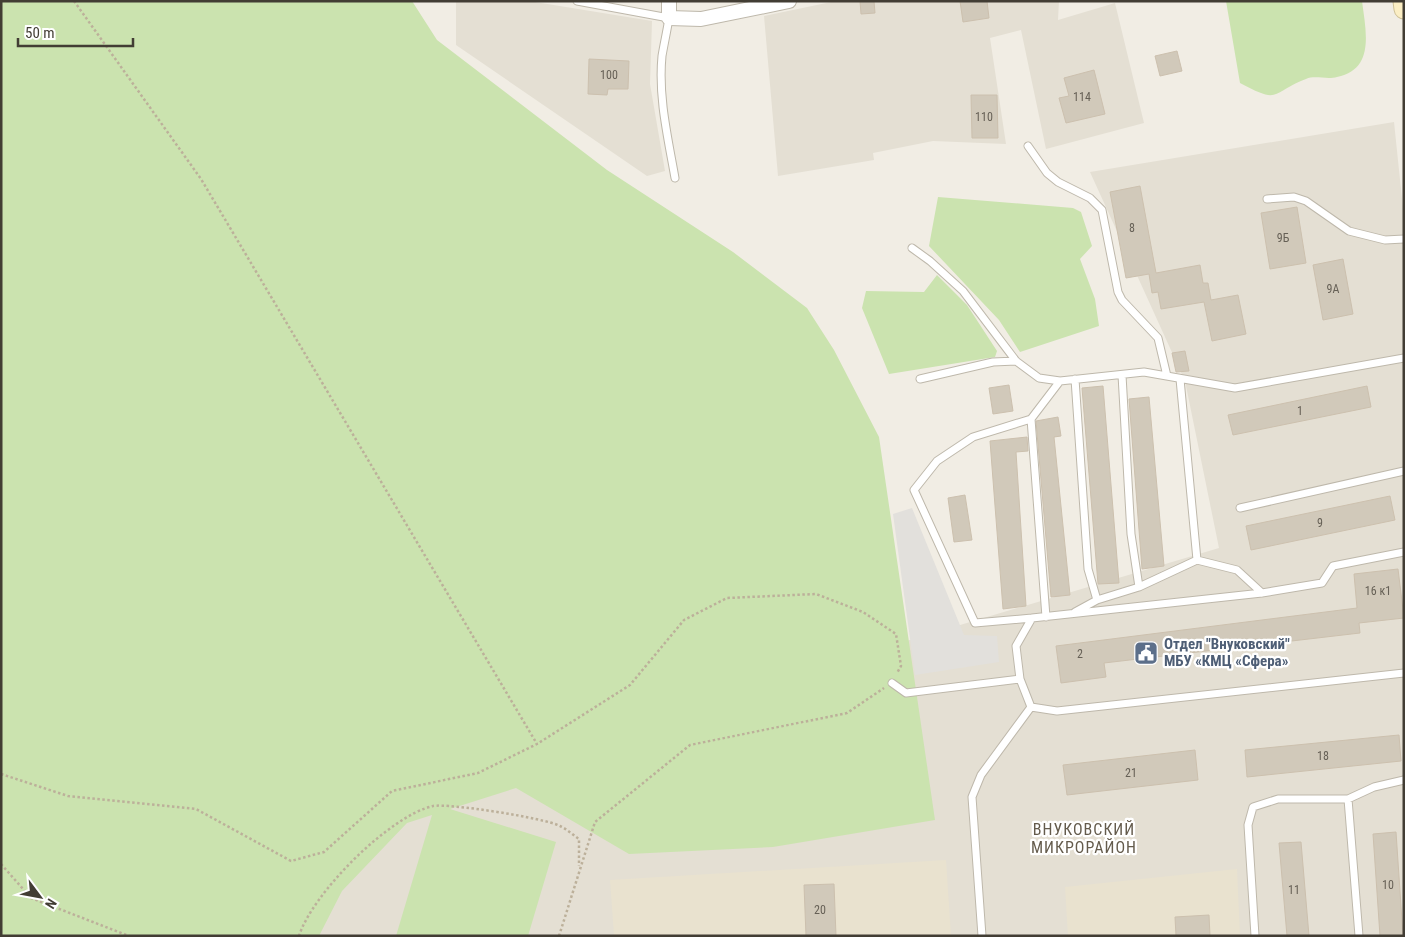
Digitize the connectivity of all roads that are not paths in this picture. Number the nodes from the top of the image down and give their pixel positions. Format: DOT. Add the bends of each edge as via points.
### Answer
graph roads {
  1 [pos="577,1"];
  2 [pos="669,1"];
  3 [pos="789,1"];
  4 [pos="1403,1"];
  5 [pos="1404,9"];
  6 [pos="669,18"];
  7 [pos="1028,146"];
  8 [pos="674,178"];
  9 [pos="1267,199"];
  10 [pos="1404,239"];
  11 [pos="912,248"];
  12 [pos="1404,358"];
  13 [pos="1016,361"];
  14 [pos="1122,375"];
  15 [pos="1167,376"];
  16 [pos="920,379"];
  17 [pos="1075,379"];
  18 [pos="1180,379"];
  19 [pos="1060,381"];
  20 [pos="1030,419"];
  21 [pos="1404,471"];
  22 [pos="1240,508"];
  23 [pos="1404,552"];
  24 [pos="1197,560"];
  25 [pos="1139,586"];
  26 [pos="1262,592"];
  27 [pos="1097,600"];
  28 [pos="1070,614"];
  29 [pos="1046,616"];
  30 [pos="1032,618"];
  31 [pos="1404,674"];
  32 [pos="1020,679"];
  33 [pos="892,683"];
  34 [pos="1030,707"];
  35 [pos="1404,780"];
  36 [pos="1348,798"];
  37 [pos="982,936"];
  38 [pos="1255,936"];
  39 [pos="1359,936"];
  1 -- 6 [label="lane"];
  2 -- 6 [label="street"];
  3 -- 6 [label="street" via="701,19"];
  4 -- 5 [label="main road"];
  6 -- 8 [label="lane" via="662,57 662,84"];
  7 -- 15 [label="lane" via="1047,173 1090,198 1102,210 1118,292 1158,338"];
  9 -- 10 [label="lane" via="1294,196 1349,231 1384,240"];
  11 -- 13 [label="lane" via="963,291"];
  12 -- 18 [label="lane" via="1235,388"];
  13 -- 16 [label="lane" via="993,362"];
  13 -- 19 [label="lane" via="1040,378"];
  14 -- 15 [label="lane" via="1144,372"];
  14 -- 17 [label="lane"];
  14 -- 25 [label="lane" via="1131,534"];
  15 -- 18 [label="lane"];
  17 -- 19 [label="lane"];
  17 -- 27 [label="lane" via="1088,569"];
  18 -- 24 [label="lane"];
  19 -- 20 [label="lane"];
  20 -- 29 [label="lane"];
  20 -- 30 [label="lane" via="973,437 937,461 914,490 975,623"];
  21 -- 22 [label="lane"];
  23 -- 26 [label="lane" via="1333,566 1322,583"];
  24 -- 25 [label="lane"];
  24 -- 26 [label="lane" via="1237,570"];
  25 -- 27 [label="lane"];
  26 -- 28 [label="lane"];
  27 -- 28 [label="lane"];
  28 -- 29 [label="lane"];
  29 -- 30 [label="lane"];
  30 -- 32 [label="lane" via="1016,646"];
  31 -- 34 [label="lane" via="1057,711"];
  32 -- 33 [label="lane" via="906,693"];
  32 -- 34 [label="lane"];
  34 -- 37 [label="lane" via="981,775 972,797"];
  35 -- 36 [label="lane" via="1374,787"];
  36 -- 38 [label="lane" via="1278,799 1253,807 1248,825"];
  36 -- 39 [label="lane"];
}
